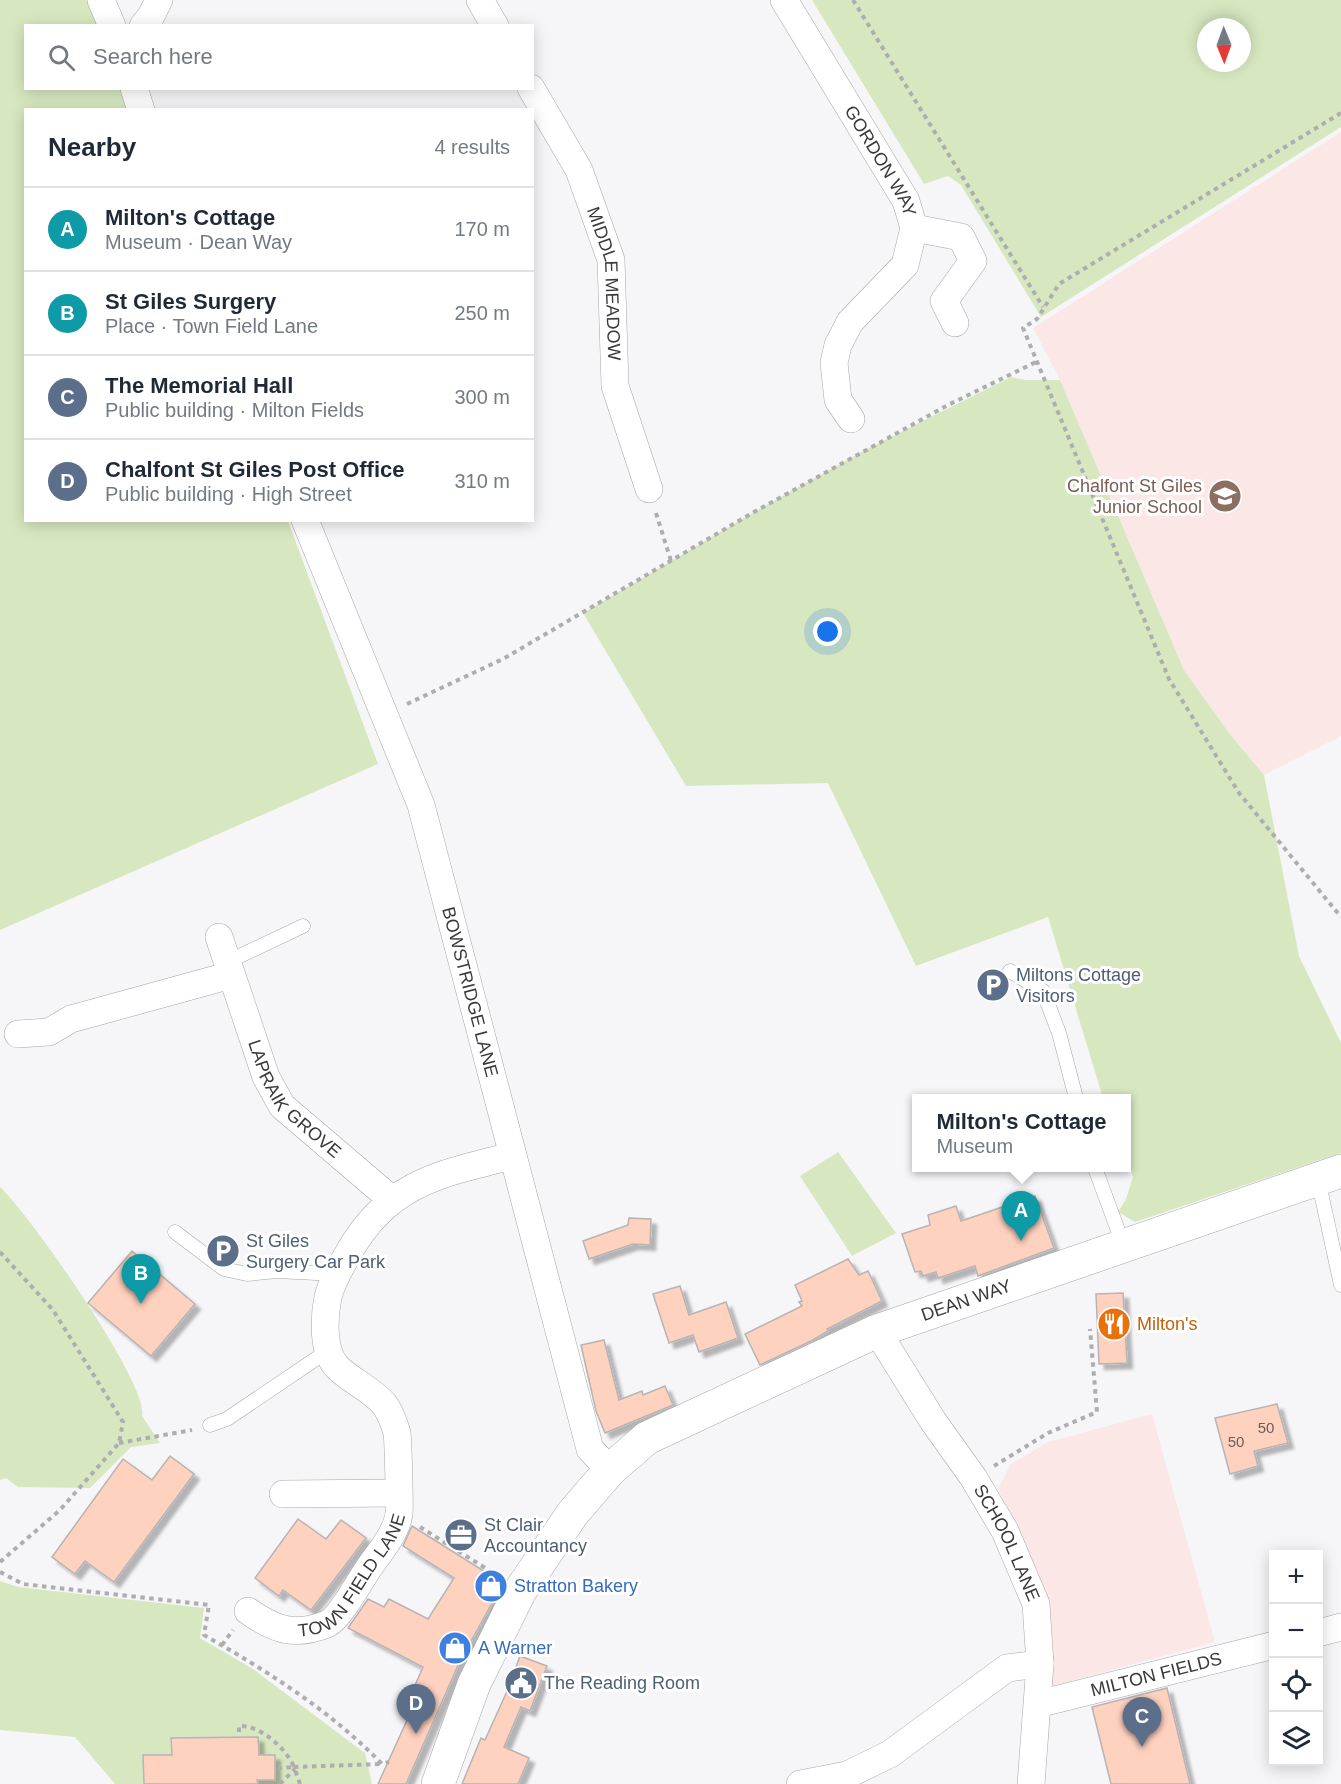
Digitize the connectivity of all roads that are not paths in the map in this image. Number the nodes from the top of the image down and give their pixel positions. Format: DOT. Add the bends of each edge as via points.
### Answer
graph roads {
  1 [pos="101,0"];
  2 [pos="159,0"];
  3 [pos="480,0"];
  4 [pos="784,0"];
  5 [pos="111,24"];
  6 [pos="145,24"];
  7 [pos="494,24"];
  8 [pos="135,90"];
  9 [pos="532,90"];
  10 [pos="140,108"];
  11 [pos="914,228"];
  12 [pos="955,323"];
  13 [pos="850,418"];
  14 [pos="649,489"];
  15 [pos="306,522"];
  16 [pos="303,926"];
  17 [pos="219,937"];
  18 [pos="229,968"];
  19 [pos="1010,971"];
  20 [pos="18,1034"];
  21 [pos="1075,1094"];
  22 [pos="511,1156"];
  23 [pos="1097,1172"];
  24 [pos="1329,1175"];
  25 [pos="392,1199"];
  26 [pos="175,1232"];
  27 [pos="1123,1244"];
  28 [pos="336,1274"];
  29 [pos="1341,1285"];
  30 [pos="877,1331"];
  31 [pos="329,1350"];
  32 [pos="210,1425"];
  33 [pos="610,1470"];
  34 [pos="283,1494"];
  35 [pos="399,1504"];
  36 [pos="248,1611"];
  37 [pos="1341,1628"];
  38 [pos="1323,1632"];
  39 [pos="1269,1645"];
  40 [pos="1040,1664"];
  41 [pos="1038,1704"];
  42 [pos="438,1784"];
  43 [pos="800,1784"];
  44 [pos="1031,1784"];
  1 -- 5 [label="street"];
  2 -- 6 [label="street"];
  3 -- 7 [label="street"];
  4 -- 11 [label="street, GORDON WAY" via="906,201"];
  8 -- 10 [label="street"];
  9 -- 14 [label="street, MIDDLE MEADOW" via="579,170 611,260 615,386"];
  11 -- 12 [label="street" via="961,237 973,261 944,301"];
  11 -- 13 [label="street, GORDON WAY" via="905,265 850,322 838,345 834,363 838,400"];
  15 -- 22 [label="street, BOWSTRIDGE LANE" via="421,805"];
  16 -- 18 [label="lane"];
  17 -- 18 [label="street, LAPRAIK GROVE"];
  18 -- 20 [label="street" via="71,1019 49,1032"];
  18 -- 25 [label="street, LAPRAIK GROVE" via="266,1077 282,1106"];
  19 -- 21 [label="lane" via="1043,991"];
  22 -- 25 [label="street, TOWN FIELD LANE" via="446,1173"];
  22 -- 33 [label="street, BOWSTRIDGE LANE" via="590,1449"];
  23 -- 27 [label="lane"];
  24 -- 27 [label="street, DEAN WAY"];
  24 -- 29 [label="lane"];
  25 -- 28 [label="street, TOWN FIELD LANE" via="371,1219"];
  26 -- 28 [label="lane" via="224,1269 247,1274"];
  27 -- 30 [label="street, DEAN WAY" via="1072,1273"];
  28 -- 31 [label="street, TOWN FIELD LANE" via="328,1296"];
  30 -- 33 [label="street, DEAN WAY" via="647,1438"];
  30 -- 40 [label="street, SCHOOL LANE" via="1005,1531 1036,1604"];
  31 -- 32 [label="lane" via="237,1413"];
  31 -- 35 [label="street, TOWN FIELD LANE" via="336,1366 385,1405 397,1433"];
  33 -- 42 [label="street, DEAN WAY" via="573,1513 520,1591 474,1684"];
  34 -- 35 [label="street, TOWN FIELD LANE"];
  35 -- 36 [label="street, TOWN FIELD LANE" via="390,1537 331,1622 306,1631 287,1630 268,1625"];
  37 -- 38 [label="street"];
  39 -- 41 [label="street, MILTON FIELDS"];
  40 -- 41 [label="street, SCHOOL LANE"];
  40 -- 43 [label="street" via="1007,1668 890,1754 847,1775"];
  41 -- 44 [label="street, SCHOOL LANE"];
}
